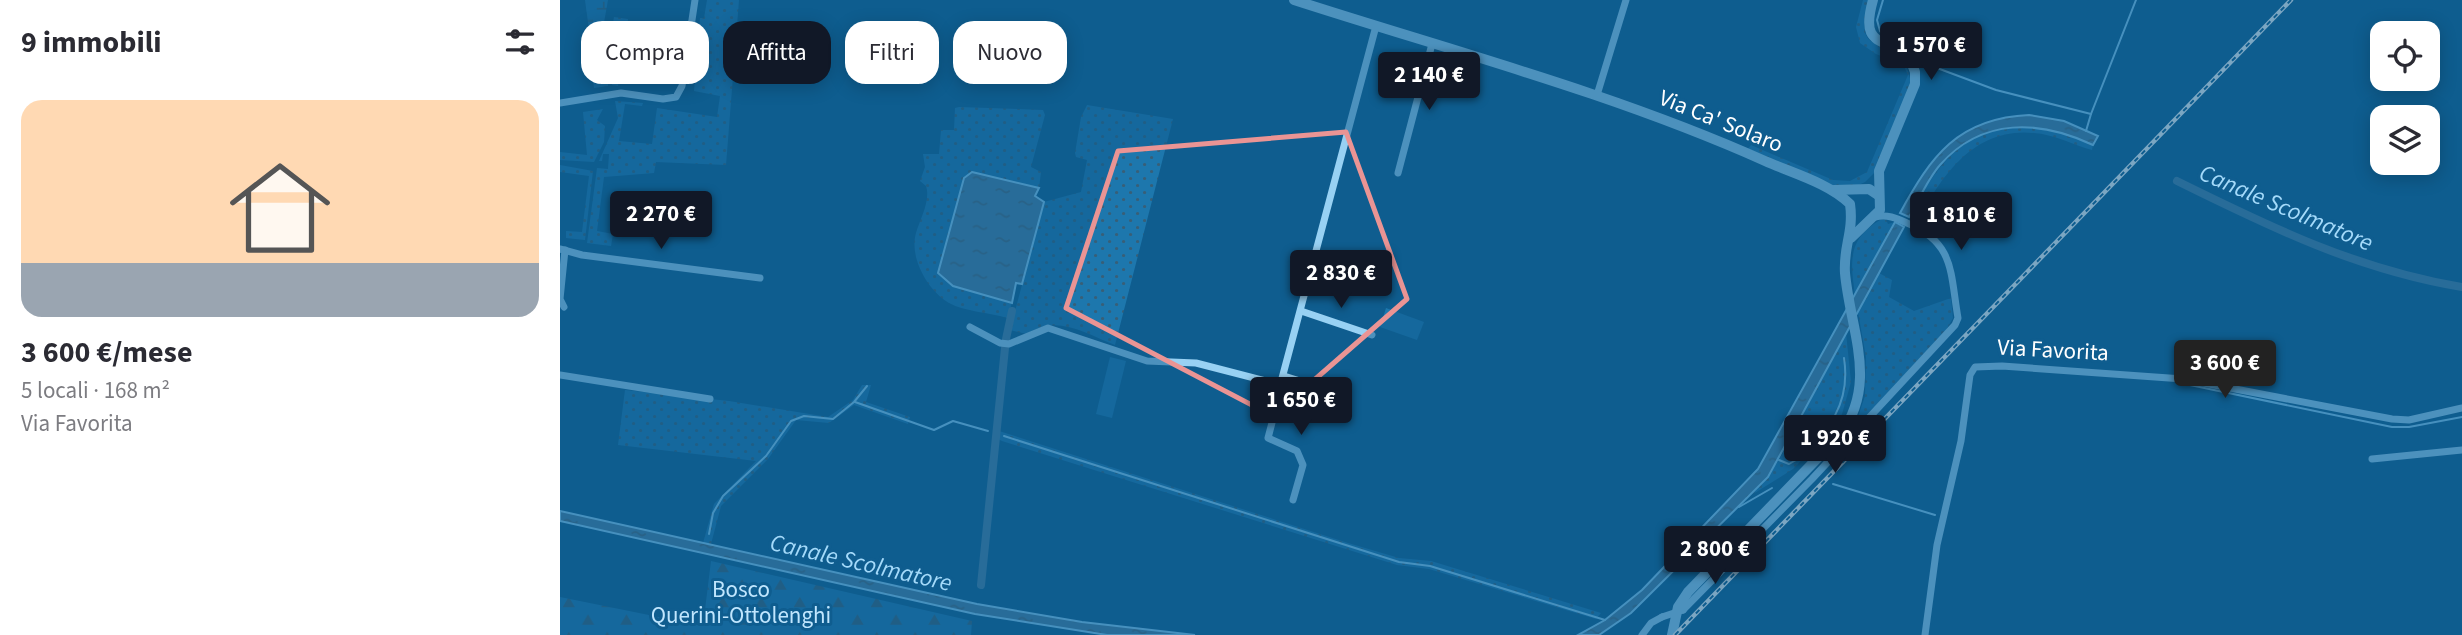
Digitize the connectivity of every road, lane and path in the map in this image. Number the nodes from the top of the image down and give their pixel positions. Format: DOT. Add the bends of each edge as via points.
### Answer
graph roads {
  1 [pos="695,0"];
  2 [pos="1294,0"];
  3 [pos="1626,0"];
  4 [pos="1872,0"];
  5 [pos="1376,26"];
  6 [pos="1432,44"];
  7 [pos="1597,95"];
  8 [pos="560,103"];
  9 [pos="1879,171"];
  10 [pos="1398,173"];
  11 [pos="1828,189"];
  12 [pos="1860,190"];
  13 [pos="1879,197"];
  14 [pos="1851,209"];
  15 [pos="1896,218"];
  16 [pos="1871,219"];
  17 [pos="1850,240"];
  18 [pos="562,250"];
  19 [pos="760,278"];
  20 [pos="564,307"];
  21 [pos="1301,311"];
  22 [pos="970,327"];
  23 [pos="1372,335"];
  24 [pos="560,376"];
  25 [pos="1282,380"];
  26 [pos="1342,394"];
  27 [pos="710,399"];
  28 [pos="2462,408"];
  29 [pos="2462,450"];
  30 [pos="2372,459"];
  31 [pos="1293,499"];
  32 [pos="1642,635"];
  33 [pos="1672,635"];
  34 [pos="1925,635"];
  1 -- 8 [label="street" via="682,86 676,97 621,93"];
  2 -- 5 [label="street, Via Ca' Solaro"];
  3 -- 7 [label="street"];
  4 -- 9 [label="street" via="1870,32 1882,45 1906,55 1916,78"];
  5 -- 6 [label="street, Via Ca' Solaro"];
  5 -- 21 [label="street"];
  6 -- 7 [label="street, Via Ca' Solaro"];
  6 -- 10 [label="street"];
  7 -- 11 [label="street, Via Ca' Solaro"];
  9 -- 12 [label="street"];
  9 -- 13 [label="street"];
  11 -- 12 [label="street, Via Ca' Solaro"];
  11 -- 14 [label="street, Via Ca' Solaro"];
  12 -- 13 [label="street, Via Ca' Solaro"];
  12 -- 14 [label="street"];
  13 -- 15 [label="street, Via Ca' Solaro"];
  13 -- 16 [label="street" via="1880,210"];
  14 -- 16 [label="street, Via Ca' Solaro"];
  14 -- 17 [label="street"];
  15 -- 16 [label="street, Via Ca' Solaro"];
  15 -- 32 [label="street, Via Ca' Solaro, bridge" via="1928,232 1945,249 1958,318 1955,325 1812,480 1683,610 1651,623"];
  16 -- 17 [label="street"];
  17 -- 33 [label="street" via="1845,265 1862,382 1856,408 1847,425 1688,592 1678,607"];
  18 -- 19 [label="street"];
  18 -- 20 [label="street"];
  21 -- 23 [label="street"];
  21 -- 25 [label="street"];
  22 -- 25 [label="street" via="1009,344 1048,328 1147,361 1196,363"];
  24 -- 27 [label="street"];
  25 -- 26 [label="street"];
  25 -- 31 [label="street" via="1268,439 1297,451 1303,465"];
  28 -- 34 [label="street, Via Favorita" via="2392,419 2183,379 2002,366 1973,369 1939,534"];
  29 -- 30 [label="street"];
}
